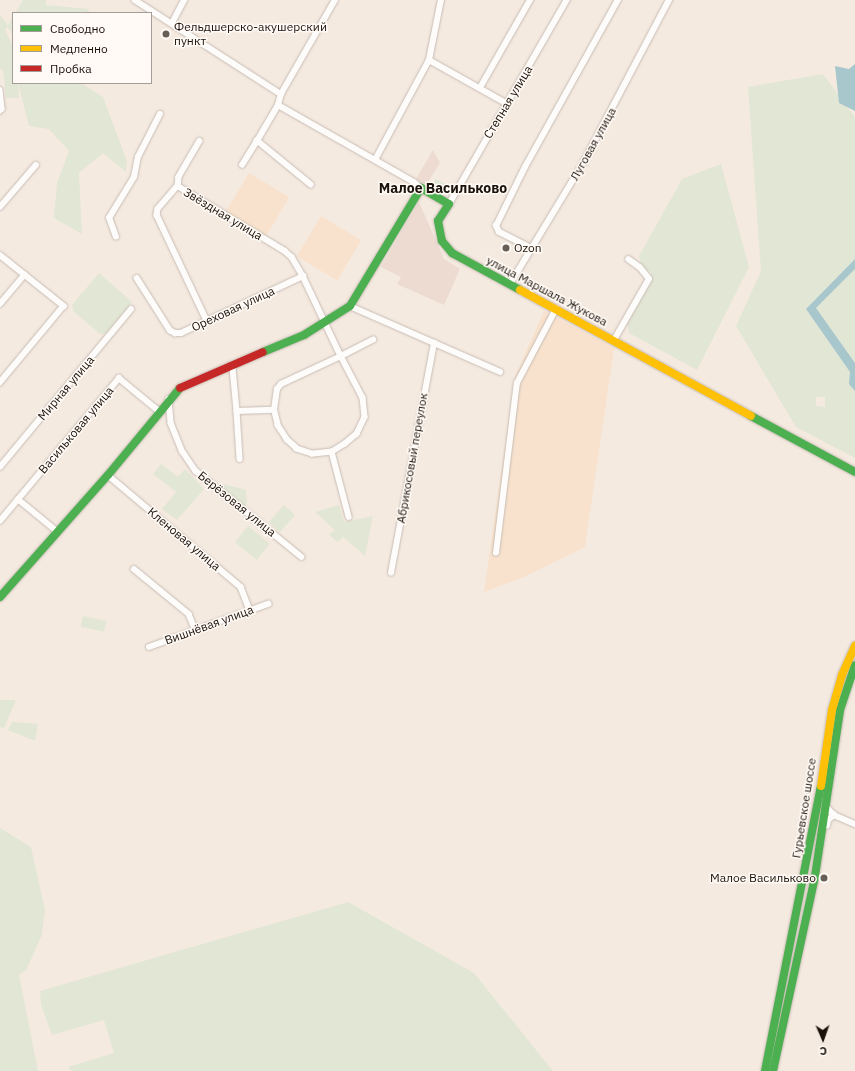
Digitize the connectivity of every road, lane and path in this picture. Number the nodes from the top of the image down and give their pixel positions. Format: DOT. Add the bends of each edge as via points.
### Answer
graph roads {
  1 [pos="135,0"];
  2 [pos="184,0"];
  3 [pos="335,0"];
  4 [pos="441,0"];
  5 [pos="530,0"];
  6 [pos="568,0"];
  7 [pos="618,0"];
  8 [pos="669,0"];
  9 [pos="172,23"];
  10 [pos="429,60"];
  11 [pos="481,86"];
  12 [pos="0,90"];
  13 [pos="281,94"];
  14 [pos="506,103"];
  15 [pos="278,105"];
  16 [pos="0,111"];
  17 [pos="160,114"];
  18 [pos="200,141"];
  19 [pos="257,141"];
  20 [pos="375,160"];
  21 [pos="36,165"];
  22 [pos="242,165"];
  23 [pos="311,185"];
  24 [pos="178,186"];
  25 [pos="421,188"];
  26 [pos="449,204"];
  27 [pos="0,207"];
  28 [pos="116,237"];
  29 [pos="532,248"];
  30 [pos="0,255"];
  31 [pos="629,260"];
  32 [pos="24,275"];
  33 [pos="303,276"];
  34 [pos="137,278"];
  35 [pos="510,284"];
  36 [pos="0,304"];
  37 [pos="350,306"];
  38 [pos="132,309"];
  39 [pos="556,309"];
  40 [pos="207,321"];
  41 [pos="325,324"];
  42 [pos="374,340"];
  43 [pos="614,340"];
  44 [pos="434,343"];
  45 [pos="341,356"];
  46 [pos="233,368"];
  47 [pos="500,372"];
  48 [pos="0,383"];
  49 [pos="169,399"];
  50 [pos="274,410"];
  51 [pos="159,411"];
  52 [pos="237,411"];
  53 [pos="332,452"];
  54 [pos="240,459"];
  55 [pos="0,467"];
  56 [pos="855,472"];
  57 [pos="108,475"];
  58 [pos="18,499"];
  59 [pos="349,516"];
  60 [pos="0,521"];
  61 [pos="57,530"];
  62 [pos="496,553"];
  63 [pos="302,557"];
  64 [pos="134,569"];
  65 [pos="391,573"];
  66 [pos="0,596"];
  67 [pos="268,604"];
  68 [pos="250,610"];
  69 [pos="195,629"];
  70 [pos="855,646"];
  71 [pos="149,647"];
  72 [pos="855,666"];
  73 [pos="826,806"];
  74 [pos="834,815"];
  75 [pos="855,824"];
  76 [pos="818,859"];
  77 [pos="765,1071"];
  78 [pos="773,1071"];
  1 -- 9 [label="street"];
  2 -- 9 [label="street"];
  3 -- 13 [label="street"];
  4 -- 10 [label="street"];
  5 -- 11 [label="street"];
  6 -- 14 [label="street, Степная улица"];
  7 -- 29 [label="street" via="525,167 496,226 499,232"];
  8 -- 29 [label="street, Луговая улица" via="582,165"];
  9 -- 13 [label="street"];
  10 -- 11 [label="street"];
  10 -- 20 [label="street"];
  11 -- 14 [label="street"];
  12 -- 16 [label="street"];
  13 -- 15 [label="street"];
  14 -- 26 [label="street, Степная улица"];
  15 -- 19 [label="street"];
  15 -- 20 [label="street"];
  17 -- 28 [label="street" via="138,157 134,177 109,218"];
  18 -- 24 [label="street, Звёздная улица" via="179,176"];
  19 -- 22 [label="street"];
  19 -- 23 [label="street"];
  20 -- 25 [label="street"];
  21 -- 27 [label="street"];
  24 -- 33 [label="street, Звёздная улица" via="285,251 292,257"];
  24 -- 40 [label="street" via="158,209 157,215"];
  25 -- 26 [label="street"];
  25 -- 37 [label="street"];
  26 -- 35 [label="street, улица Маршала Жукова" via="438,221 442,241 452,253"];
  29 -- 35 [label="street, Луговая улица"];
  30 -- 32 [label="street"];
  31 -- 43 [label="street" via="649,279"];
  32 -- 36 [label="street"];
  32 -- 48 [label="street" via="64,306"];
  33 -- 40 [label="street, Ореховая улица"];
  33 -- 41 [label="street"];
  34 -- 40 [label="street, Ореховая улица" via="170,330 181,333"];
  35 -- 39 [label="street, улица Маршала Жукова"];
  37 -- 41 [label="street"];
  37 -- 44 [label="street"];
  38 -- 55 [label="street, Мирная улица"];
  39 -- 43 [label="street, улица Маршала Жукова"];
  39 -- 62 [label="street" via="517,383"];
  41 -- 45 [label="street"];
  41 -- 46 [label="street"];
  42 -- 45 [label="street"];
  43 -- 56 [label="street, улица Маршала Жукова"];
  44 -- 47 [label="street"];
  44 -- 65 [label="street, Абрикосовый переулок"];
  45 -- 50 [label="street" via="281,384 277,388"];
  45 -- 53 [label="street" via="363,398 364,417 357,434"];
  46 -- 49 [label="street" via="179,388"];
  46 -- 52 [label="street"];
  49 -- 51 [label="street"];
  49 -- 63 [label="street, Берёзовая улица" via="171,423 183,452 196,471"];
  50 -- 52 [label="street"];
  50 -- 53 [label="street" via="278,426 297,449 312,454"];
  51 -- 57 [label="street"];
  51 -- 58 [label="street, Васильковая улица" via="118,378"];
  52 -- 54 [label="street"];
  53 -- 59 [label="street"];
  57 -- 61 [label="street"];
  57 -- 68 [label="street, Кленовая улица" via="241,587"];
  58 -- 60 [label="street, Васильковая улица"];
  58 -- 61 [label="street"];
  61 -- 66 [label="street"];
  64 -- 69 [label="street" via="189,614"];
  67 -- 68 [label="street, Вишнёвая улица"];
  68 -- 69 [label="street, Вишнёвая улица"];
  69 -- 71 [label="street, Вишнёвая улица"];
  70 -- 77 [label="street, Гурьевское шоссе" via="842,674 832,710 815,823"];
  72 -- 73 [label="street, Гурьевское шоссе" via="840,710"];
  73 -- 74 [label="street"];
  73 -- 76 [label="street, Гурьевское шоссе"];
  74 -- 75 [label="street"];
  74 -- 76 [label="street" via="828,820 822,852"];
  76 -- 78 [label="street, Гурьевское шоссе"];
}
